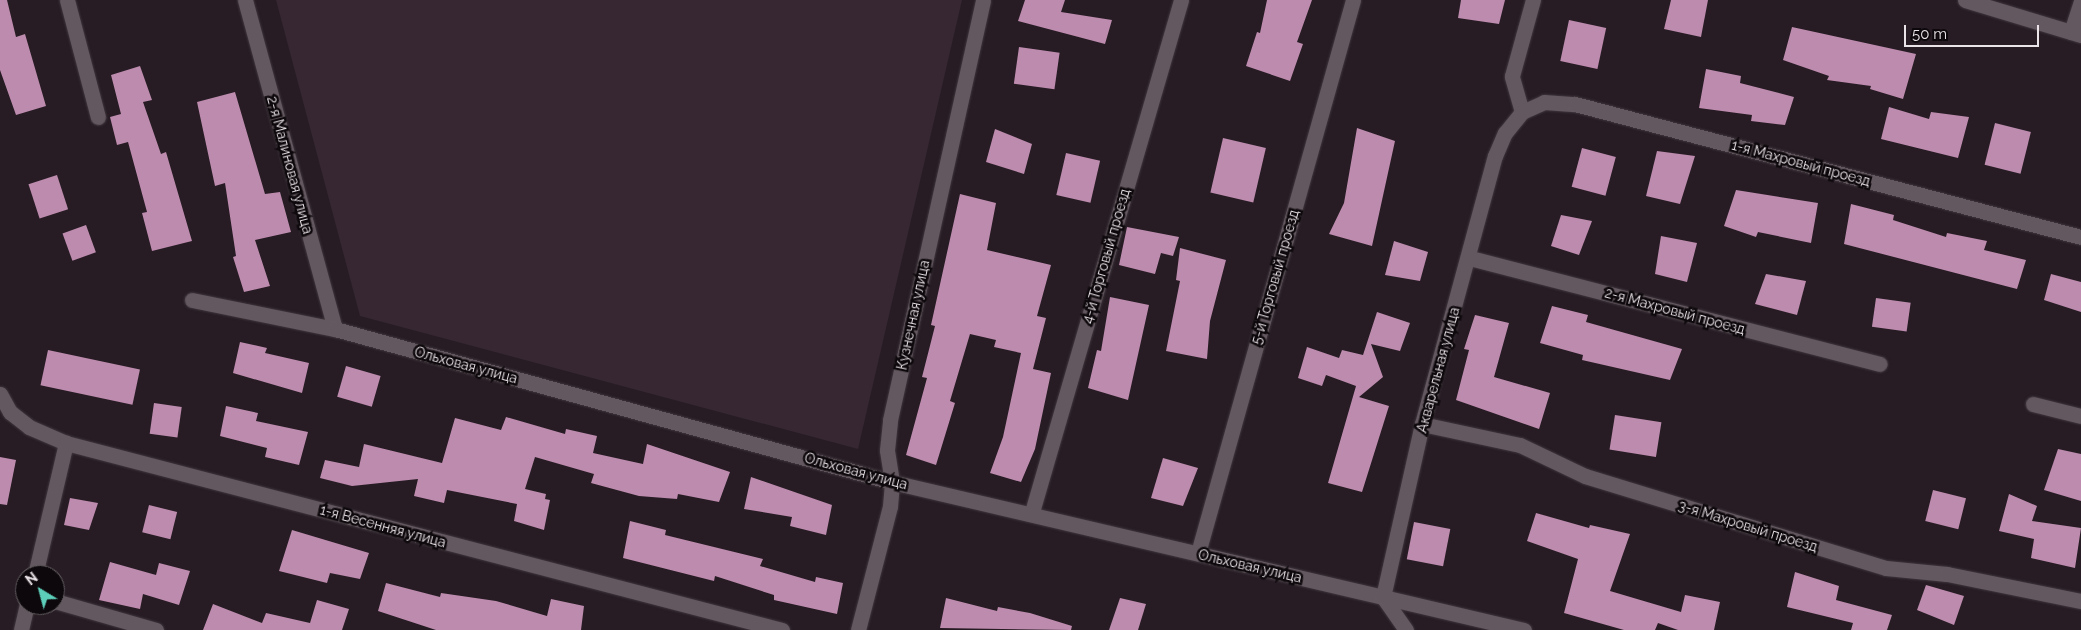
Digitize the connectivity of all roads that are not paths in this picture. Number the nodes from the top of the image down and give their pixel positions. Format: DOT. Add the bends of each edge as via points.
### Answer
graph roads {
  1 [pos="67,0"];
  2 [pos="245,0"];
  3 [pos="983,0"];
  4 [pos="1180,0"];
  5 [pos="1353,0"];
  6 [pos="1533,0"];
  7 [pos="1965,0"];
  8 [pos="2081,2"];
  9 [pos="2076,34"];
  10 [pos="1522,112"];
  11 [pos="98,116"];
  12 [pos="2081,237"];
  13 [pos="1470,258"];
  14 [pos="192,300"];
  15 [pos="335,329"];
  16 [pos="1880,364"];
  17 [pos="0,394"];
  18 [pos="2034,404"];
  19 [pos="2081,416"];
  20 [pos="1422,424"];
  21 [pos="66,444"];
  22 [pos="892,482"];
  23 [pos="1032,512"];
  24 [pos="1198,553"];
  25 [pos="37,565"];
  26 [pos="1383,597"];
  27 [pos="2081,601"];
  28 [pos="65,604"];
  29 [pos="25,615"];
  30 [pos="21,630"];
  31 [pos="156,630"];
  32 [pos="782,630"];
  33 [pos="858,630"];
  34 [pos="1406,630"];
  35 [pos="1524,630"];
  1 -- 11 [label="street"];
  2 -- 15 [label="street, 2-я Малиновая улица"];
  3 -- 22 [label="street, Кузнечная улица" via="890,420 887,450"];
  4 -- 23 [label="street, 4-й Торговый проезд"];
  5 -- 24 [label="street, 5-й Торговый проезд"];
  6 -- 10 [label="street" via="1512,76"];
  7 -- 9 [label="street"];
  8 -- 9 [label="street"];
  10 -- 12 [label="street, 1-я Махровый проезд" via="1544,102 1575,104"];
  10 -- 13 [label="street, Акварельная улица" via="1505,133 1495,156"];
  13 -- 16 [label="street, 2-я Махровый проезд"];
  13 -- 20 [label="street, Акварельная улица"];
  14 -- 15 [label="street, Ольховая улица"];
  15 -- 22 [label="street, Ольховая улица"];
  17 -- 21 [label="street, 1-я Весенняя улица" via="10,412 29,427"];
  18 -- 19 [label="street"];
  20 -- 26 [label="street, Акварельная улица"];
  20 -- 27 [label="street, 3-я Махровый проезд" via="1520,444 1585,476 1886,568 1947,574"];
  21 -- 25 [label="street"];
  21 -- 32 [label="street, 1-я Весенняя улица"];
  22 -- 23 [label="street, Ольховая улица"];
  22 -- 33 [label="street, Кузнечная улица" via="890,506"];
  23 -- 24 [label="street, Ольховая улица"];
  24 -- 26 [label="street, Ольховая улица"];
  26 -- 34 [label="street"];
  26 -- 35 [label="street, Ольховая улица"];
  28 -- 31 [label="street"];
  29 -- 30 [label="street"];
}
